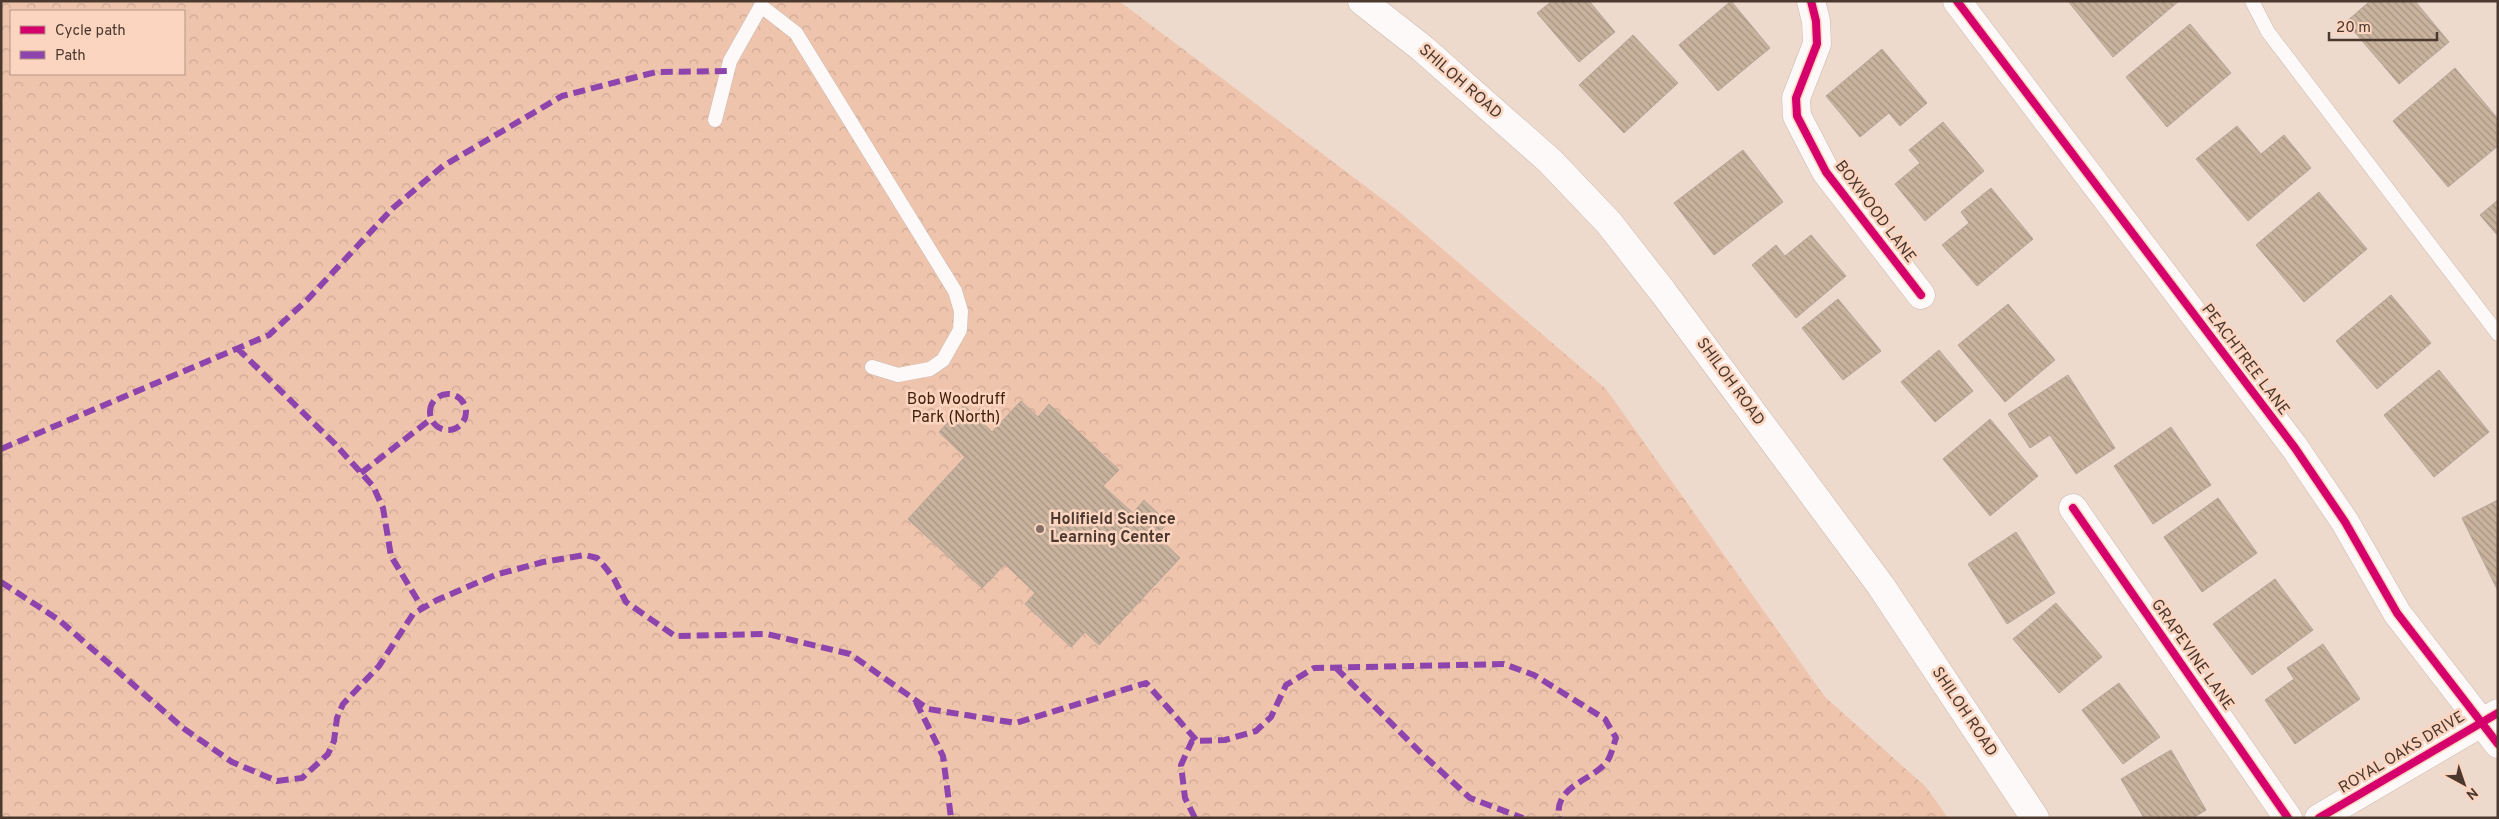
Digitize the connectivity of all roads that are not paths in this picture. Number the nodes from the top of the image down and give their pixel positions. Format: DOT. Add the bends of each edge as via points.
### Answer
graph roads {
  1 [pos="1362,1"];
  2 [pos="1811,1"];
  3 [pos="1957,1"];
  4 [pos="2252,1"];
  5 [pos="763,4"];
  6 [pos="714,120"];
  7 [pos="1921,295"];
  8 [pos="2498,334"];
  9 [pos="872,367"];
  10 [pos="2073,508"];
  11 [pos="2489,717"];
  12 [pos="2498,744"];
  13 [pos="2035,818"];
  14 [pos="2288,818"];
  15 [pos="2320,818"];
  1 -- 13 [label="street, SHILOH ROAD" via="1422,48 1550,161 1609,223 1880,586"];
  2 -- 7 [label="street, BOXWOOD LANE" via="1817,44 1796,98 1797,116 1826,172"];
  3 -- 11 [label="street, PEACHTREE LANE" via="2294,448 2345,522 2397,613"];
  4 -- 8 [label="lane" via="2268,32"];
  5 -- 6 [label="lane" via="730,61"];
  5 -- 9 [label="lane" via="796,33 955,291 961,310 960,330 943,360 930,368 898,375"];
  10 -- 14 [label="street, GRAPEVINE LANE"];
  11 -- 12 [label="street, PEACHTREE LANE"];
  11 -- 15 [label="street, ROYAL OAKS DRIVE"];
}
